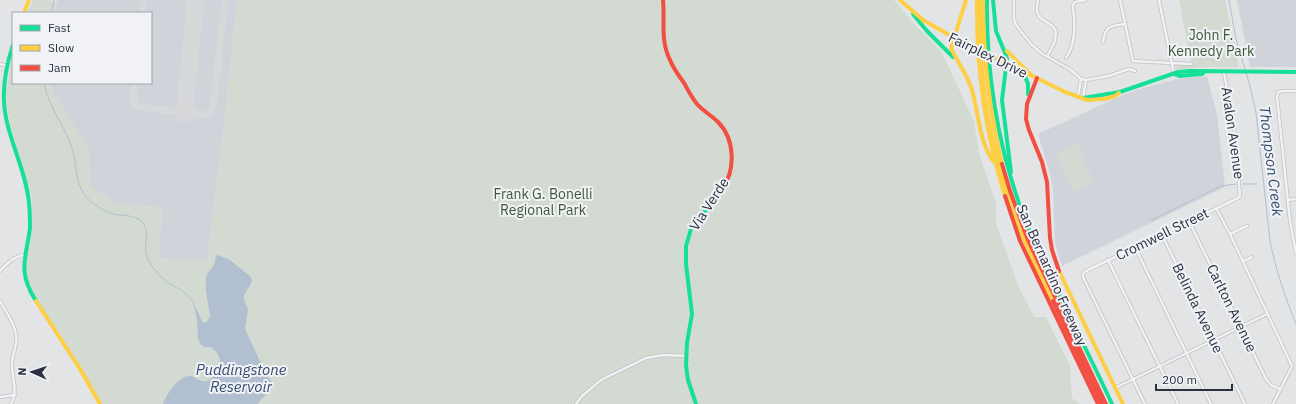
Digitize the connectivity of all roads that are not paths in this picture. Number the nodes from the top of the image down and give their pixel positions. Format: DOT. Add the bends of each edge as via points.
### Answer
graph roads {
  1 [pos="29,0"];
  2 [pos="663,0"];
  3 [pos="907,0"];
  4 [pos="966,0"];
  5 [pos="977,0"];
  6 [pos="980,0"];
  7 [pos="984,0"];
  8 [pos="987,0"];
  9 [pos="993,0"];
  10 [pos="1014,0"];
  11 [pos="1038,0"];
  12 [pos="1086,0"];
  13 [pos="1120,0"];
  14 [pos="1159,0"];
  15 [pos="902,2"];
  16 [pos="25,11"];
  17 [pos="913,14"];
  18 [pos="1125,24"];
  19 [pos="954,38"];
  20 [pos="1103,42"];
  21 [pos="1004,48"];
  22 [pos="12,49"];
  23 [pos="1047,57"];
  24 [pos="1066,58"];
  25 [pos="1006,63"];
  26 [pos="1172,63"];
  27 [pos="0,64"];
  28 [pos="1191,64"];
  29 [pos="7,66"];
  30 [pos="961,66"];
  31 [pos="1022,71"];
  32 [pos="1135,71"];
  33 [pos="1224,72"];
  34 [pos="1296,72"];
  35 [pos="1174,74"];
  36 [pos="1031,75"];
  37 [pos="1036,78"];
  38 [pos="1081,79"];
  39 [pos="1086,80"];
  40 [pos="1296,91"];
  41 [pos="1081,97"];
  42 [pos="1028,98"];
  43 [pos="994,163"];
  44 [pos="1012,181"];
  45 [pos="1240,195"];
  46 [pos="1296,199"];
  47 [pos="1288,200"];
  48 [pos="1216,208"];
  49 [pos="1189,221"];
  50 [pos="1247,226"];
  51 [pos="1162,234"];
  52 [pos="1230,234"];
  53 [pos="1135,247"];
  54 [pos="1296,253"];
  55 [pos="24,256"];
  56 [pos="1252,257"];
  57 [pos="1108,260"];
  58 [pos="1243,261"];
  59 [pos="0,271"];
  60 [pos="0,301"];
  61 [pos="1267,314"];
  62 [pos="1241,327"];
  63 [pos="1214,340"];
  64 [pos="1187,353"];
  65 [pos="686,356"];
  66 [pos="1160,366"];
  67 [pos="1133,380"];
  68 [pos="1115,388"];
  69 [pos="1280,390"];
  70 [pos="15,395"];
  71 [pos="0,396"];
  72 [pos="11,404"];
  73 [pos="100,404"];
  74 [pos="576,404"];
  75 [pos="696,404"];
  76 [pos="1098,404"];
  77 [pos="1102,404"];
  78 [pos="1106,404"];
  79 [pos="1112,404"];
  80 [pos="1123,404"];
  81 [pos="1144,404"];
  82 [pos="1178,404"];
  83 [pos="1211,404"];
  84 [pos="1245,404"];
  85 [pos="1273,404"];
  1 -- 16 [label="main road"];
  2 -- 65 [label="main road, Via Verde" via="664,37 670,61 697,104 718,122 731,147 732,164 727,182 691,229 686,246 692,314"];
  3 -- 15 [label="main road"];
  4 -- 19 [label="main road"];
  5 -- 43 [label="main road, San Bernardino Freeway" via="978,68"];
  6 -- 77 [label="main road" via="980,44 987,108 993,142 1011,206 1025,242"];
  7 -- 78 [label="main road" via="986,79 1006,179 1034,255"];
  8 -- 44 [label="main road, San Bernardino Freeway" via="987,43 992,95 997,127"];
  9 -- 21 [label="main road" via="995,26"];
  10 -- 23 [label="street" via="1013,13 1016,25 1036,50"];
  11 -- 23 [label="street" via="1038,16 1056,31 1055,41"];
  12 -- 24 [label="street" via="1075,2 1073,5 1075,25 1070,53"];
  13 -- 18 [label="street"];
  14 -- 26 [label="street"];
  15 -- 17 [label="main road, Fairplex Drive"];
  17 -- 19 [label="main road, Fairplex Drive"];
  17 -- 30 [label="main road"];
  18 -- 20 [label="street" via="1108,28"];
  18 -- 26 [label="street" via="1132,61"];
  19 -- 25 [label="main road, Fairplex Drive, bridge"];
  19 -- 30 [label="main road" via="952,51"];
  21 -- 25 [label="main road" via="1007,54"];
  21 -- 36 [label="main road"];
  22 -- 29 [label="main road"];
  23 -- 38 [label="street" via="1071,70"];
  25 -- 31 [label="main road, Fairplex Drive"];
  25 -- 44 [label="main road" via="1002,100"];
  26 -- 28 [label="street"];
  26 -- 35 [label="street"];
  27 -- 29 [label="street"];
  29 -- 55 [label="main road" via="4,89 6,114 26,184 29,204 30,229"];
  30 -- 43 [label="main road" via="971,87 988,155"];
  31 -- 36 [label="main road, Fairplex Drive"];
  31 -- 42 [label="main road" via="1028,82"];
  32 -- 39 [label="street" via="1129,69"];
  33 -- 34 [label="main road, Fairplex Drive"];
  33 -- 35 [label="main road, Fairplex Drive" via="1202,70"];
  33 -- 45 [label="street, Avalon Avenue" via="1234,128"];
  35 -- 41 [label="main road, Fairplex Drive" via="1120,92"];
  36 -- 37 [label="main road, Fairplex Drive"];
  37 -- 41 [label="main road, Fairplex Drive"];
  37 -- 42 [label="main road"];
  38 -- 39 [label="street"];
  38 -- 41 [label="street"];
  39 -- 41 [label="street"];
  40 -- 47 [label="street" via="1278,92 1277,97"];
  42 -- 68 [label="main road" via="1026,119 1047,182 1050,238 1054,260"];
  43 -- 76 [label="main road, San Bernardino Freeway" via="1020,241"];
  44 -- 79 [label="main road, San Bernardino Freeway" via="1025,221 1043,262"];
  45 -- 48 [label="street, Cromwell Street"];
  46 -- 47 [label="street"];
  47 -- 54 [label="street"];
  48 -- 49 [label="street, Cromwell Street"];
  48 -- 52 [label="street"];
  49 -- 51 [label="street, Cromwell Street"];
  49 -- 62 [label="street, Carlton Avenue"];
  50 -- 52 [label="street"];
  51 -- 53 [label="street, Cromwell Street"];
  51 -- 63 [label="street, Belinda Avenue"];
  52 -- 58 [label="street"];
  53 -- 57 [label="street, Cromwell Street"];
  53 -- 64 [label="street"];
  55 -- 59 [label="street" via="11,260"];
  55 -- 73 [label="main road" via="24,275 29,291"];
  56 -- 58 [label="street"];
  57 -- 66 [label="street"];
  57 -- 67 [label="street, Cromwell Street" via="1084,272 1083,277"];
  58 -- 61 [label="street"];
  60 -- 70 [label="street" via="17,335 12,362"];
  61 -- 62 [label="street"];
  61 -- 69 [label="street" via="1292,366"];
  62 -- 63 [label="street"];
  62 -- 69 [label="street, Carlton Avenue" via="1266,379"];
  63 -- 64 [label="street"];
  63 -- 84 [label="street, Belinda Avenue"];
  64 -- 66 [label="street"];
  64 -- 83 [label="street"];
  65 -- 74 [label="street" via="663,355 646,358 601,380"];
  65 -- 75 [label="main road, Via Verde" via="688,380"];
  66 -- 67 [label="street"];
  66 -- 82 [label="street"];
  67 -- 68 [label="street"];
  67 -- 81 [label="street"];
  68 -- 80 [label="main road"];
  69 -- 85 [label="street"];
  70 -- 71 [label="street"];
  70 -- 72 [label="street"];
}
